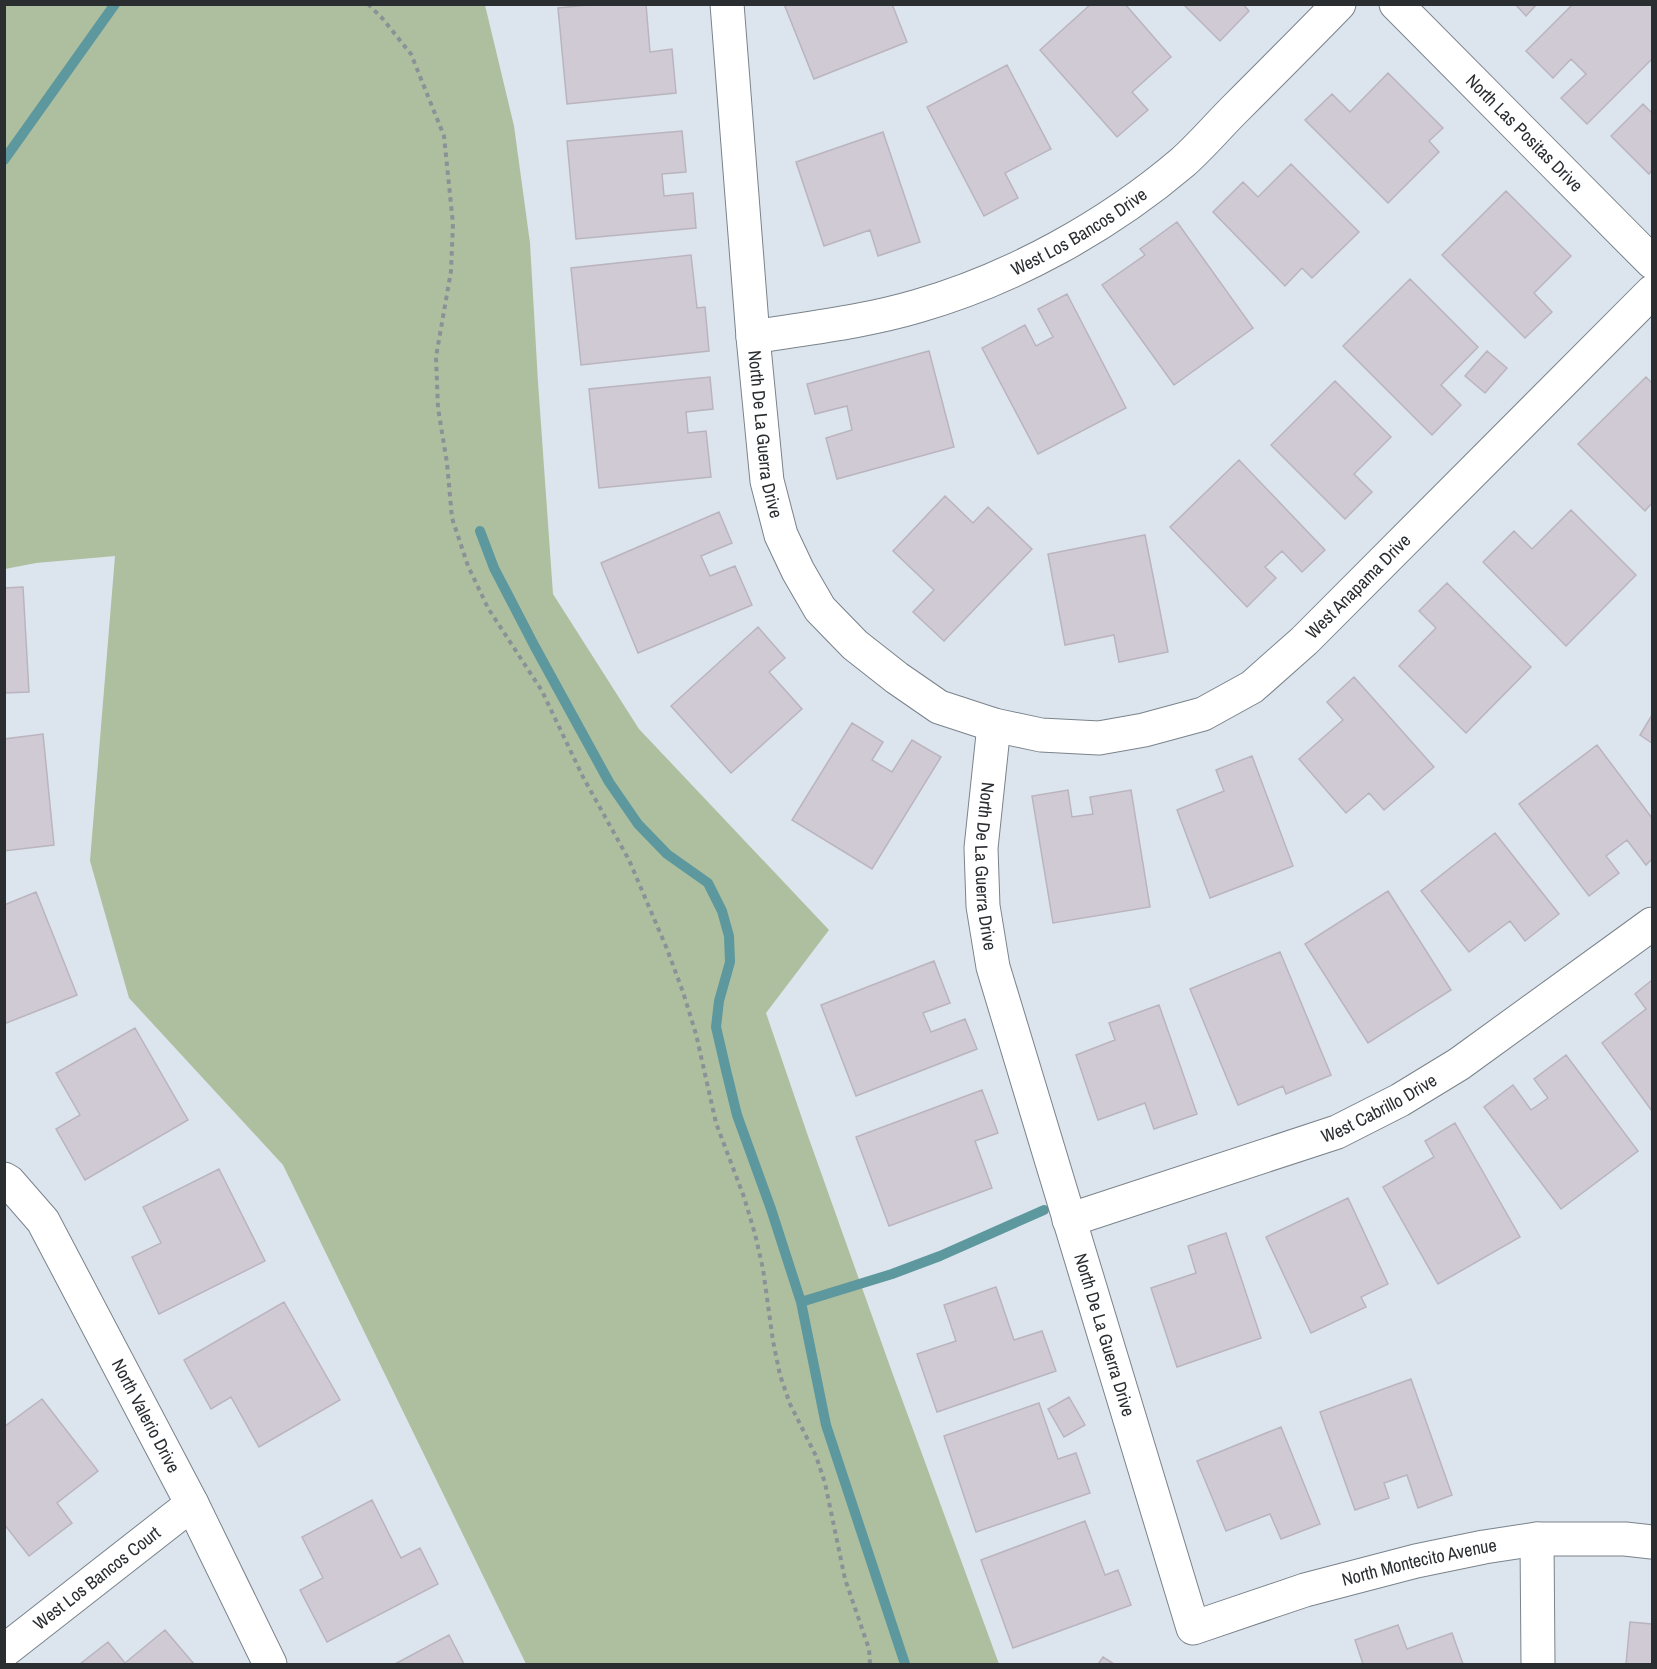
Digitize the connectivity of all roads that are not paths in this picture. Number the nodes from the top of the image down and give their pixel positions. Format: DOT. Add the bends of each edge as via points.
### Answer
graph roads {
  1 [pos="727,4"];
  2 [pos="1339,4"];
  3 [pos="1396,4"];
  4 [pos="1653,262"];
  5 [pos="1653,292"];
  6 [pos="753,337"];
  7 [pos="994,725"];
  8 [pos="1653,924"];
  9 [pos="4,1179"];
  10 [pos="1069,1220"];
  11 [pos="192,1504"];
  12 [pos="1537,1539"];
  13 [pos="1653,1542"];
  14 [pos="1193,1628"];
  15 [pos="4,1652"];
  16 [pos="270,1665"];
  17 [pos="1538,1665"];
  1 -- 6 [label="street, North De La Guerra Drive"];
  2 -- 6 [label="street, West Los Bancos Drive" via="1184,161 1076,237 1021,266 919,306"];
  3 -- 4 [label="street, North Las Positas Drive"];
  5 -- 7 [label="street, West Anapama Drive" via="1304,641 1252,687 1203,714 1099,738 1041,735"];
  6 -- 7 [label="street, North De La Guerra Drive" via="767,481 781,535 820,609 855,645 897,678 939,706"];
  7 -- 10 [label="street, North De La Guerra Drive" via="981,848 983,906 993,967"];
  8 -- 10 [label="street, West Cabrillo Drive" via="1459,1064 1337,1132"];
  9 -- 11 [label="street, North Valerio Drive" via="44,1221"];
  10 -- 14 [label="street, North De La Guerra Drive"];
  11 -- 15 [label="street, West Los Bancos Court"];
  11 -- 16 [label="street, North Valerio Drive"];
  12 -- 13 [label="street, North Montecito Avenue"];
  12 -- 14 [label="street, North Montecito Avenue" via="1394,1566 1305,1590"];
  12 -- 17 [label="street"];
}
